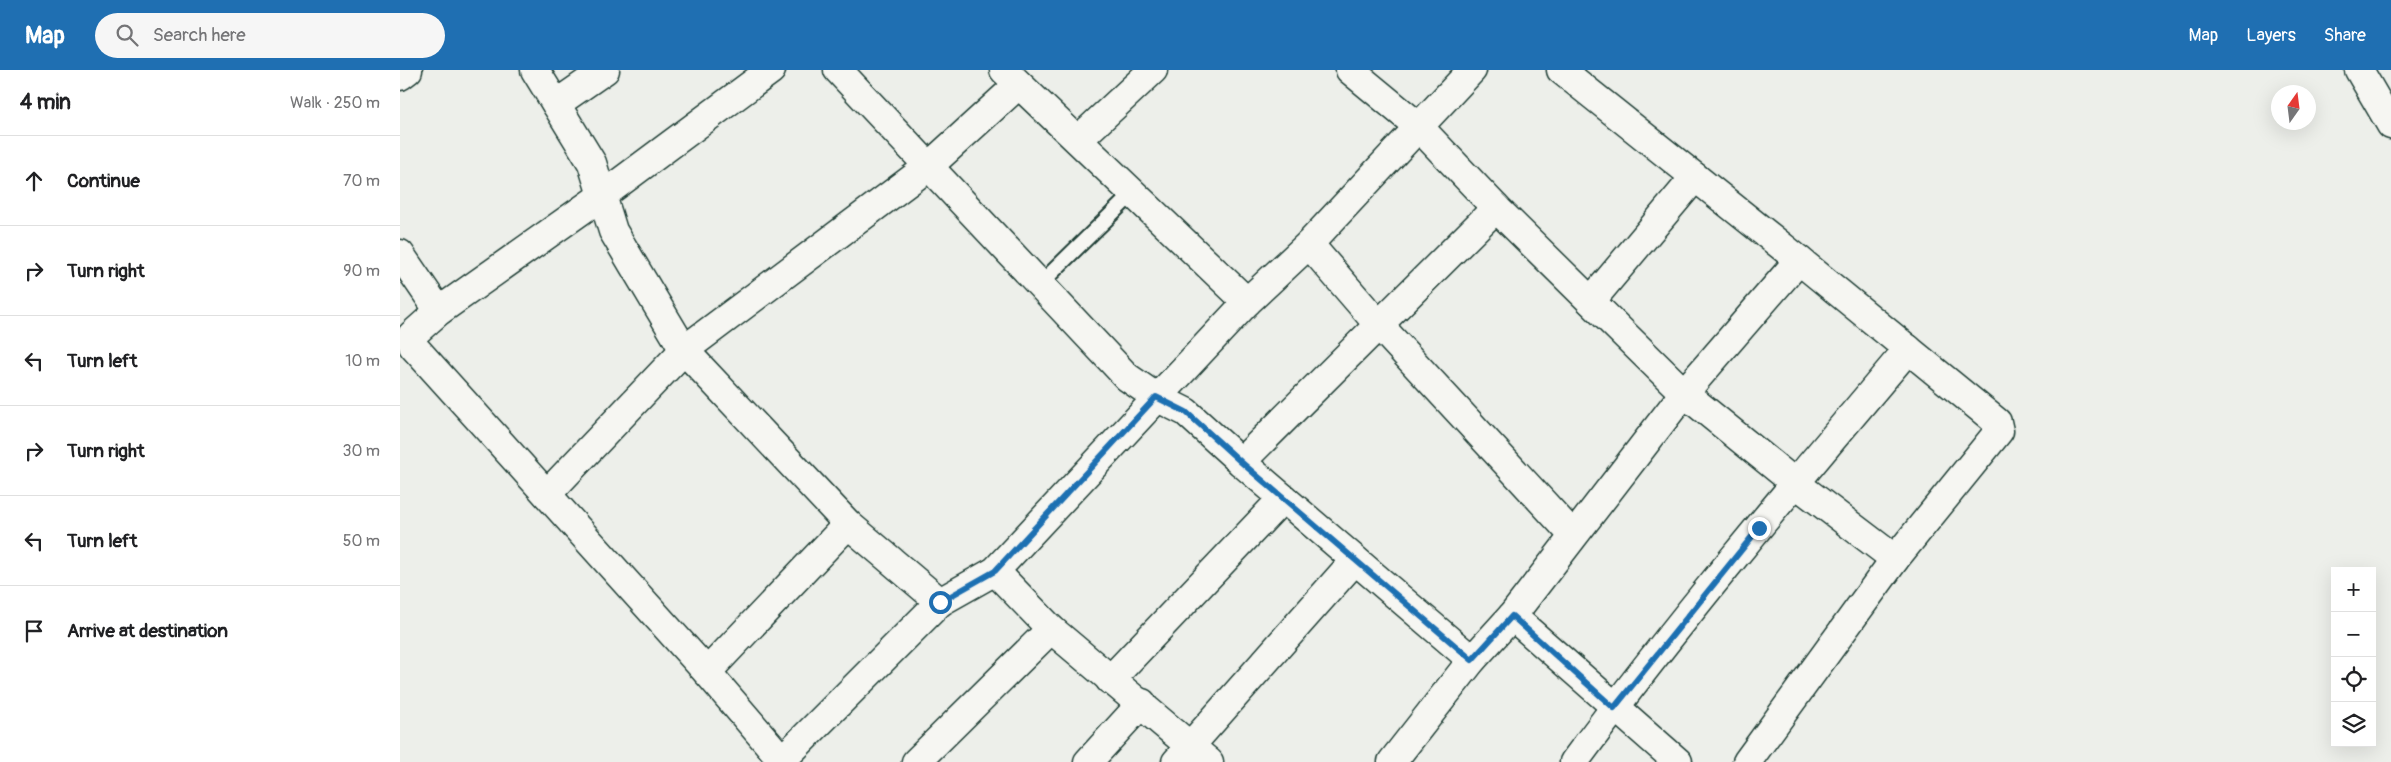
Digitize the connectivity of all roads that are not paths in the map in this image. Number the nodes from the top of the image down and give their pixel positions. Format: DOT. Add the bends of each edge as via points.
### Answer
graph roads {
  1 [pos="408,70"];
  2 [pos="535,70"];
  3 [pos="605,70"];
  4 [pos="771,70"];
  5 [pos="838,70"];
  6 [pos="1153,70"];
  7 [pos="1350,70"];
  8 [pos="1472,70"];
  9 [pos="1561,70"];
  10 [pos="2359,70"];
  11 [pos="400,76"];
  12 [pos="1011,77"];
  13 [pos="556,104"];
  14 [pos="2391,125"];
  15 [pos="1419,127"];
  16 [pos="1078,140"];
  17 [pos="928,167"];
  18 [pos="1694,176"];
  19 [pos="1133,193"];
  20 [pos="603,195"];
  21 [pos="1496,208"];
  22 [pos="1309,244"];
  23 [pos="400,254"];
  24 [pos="1799,260"];
  25 [pos="1039,285"];
  26 [pos="1591,301"];
  27 [pos="1247,302"];
  28 [pos="439,311"];
  29 [pos="1378,324"];
  30 [pos="1908,349"];
  31 [pos="684,350"];
  32 [pos="1684,393"];
  33 [pos="1156,397"];
  34 [pos="1241,462"];
  35 [pos="1795,483"];
  36 [pos="547,494"];
  37 [pos="1283,498"];
  38 [pos="848,524"];
  39 [pos="1573,535"];
  40 [pos="1895,559"];
  41 [pos="1355,560"];
  42 [pos="995,571"];
  43 [pos="940,602"];
  44 [pos="1512,616"];
  45 [pos="1051,628"];
  46 [pos="1472,660"];
  47 [pos="707,672"];
  48 [pos="1110,680"];
  49 [pos="1142,704"];
  50 [pos="1614,708"];
  51 [pos="1192,757"];
  52 [pos="783,761"];
  53 [pos="916,762"];
  54 [pos="1088,762"];
  55 [pos="1392,762"];
  56 [pos="1574,762"];
  57 [pos="1678,762"];
  58 [pos="1748,762"];
  1 -- 11 [label="street"];
  2 -- 13 [label="street"];
  3 -- 13 [label="street"];
  4 -- 20 [label="street"];
  5 -- 17 [label="street"];
  6 -- 16 [label="street"];
  7 -- 15 [label="street"];
  8 -- 15 [label="street"];
  9 -- 18 [label="street"];
  10 -- 14 [label="street"];
  12 -- 16 [label="street"];
  12 -- 17 [label="street"];
  13 -- 20 [label="street" via="592,163"];
  15 -- 21 [label="street"];
  15 -- 22 [label="street"];
  16 -- 19 [label="street"];
  17 -- 25 [label="street"];
  17 -- 31 [label="street"];
  18 -- 24 [label="street"];
  18 -- 26 [label="street"];
  19 -- 25 [label="lane"];
  19 -- 27 [label="street"];
  20 -- 28 [label="street"];
  20 -- 31 [label="street" via="613,231"];
  21 -- 26 [label="street"];
  21 -- 29 [label="street"];
  22 -- 27 [label="street"];
  22 -- 29 [label="street"];
  23 -- 28 [label="street"];
  24 -- 30 [label="street"];
  24 -- 32 [label="street"];
  25 -- 33 [label="street" via="1127,377"];
  26 -- 32 [label="street"];
  27 -- 33 [label="street"];
  28 -- 36 [label="street" via="412,335 413,346"];
  29 -- 34 [label="street"];
  29 -- 39 [label="street"];
  30 -- 35 [label="street"];
  30 -- 40 [label="street" via="1997,422 1999,431"];
  31 -- 36 [label="street"];
  31 -- 38 [label="street"];
  32 -- 35 [label="street"];
  32 -- 39 [label="street"];
  33 -- 34 [label="street" via="1186,412"];
  33 -- 42 [label="street"];
  34 -- 37 [label="street"];
  35 -- 40 [label="street"];
  35 -- 50 [label="street"];
  36 -- 47 [label="street"];
  37 -- 41 [label="street"];
  37 -- 48 [label="street"];
  38 -- 43 [label="street"];
  38 -- 47 [label="street"];
  39 -- 44 [label="street"];
  40 -- 58 [label="street"];
  41 -- 46 [label="street"];
  41 -- 51 [label="street"];
  42 -- 43 [label="street"];
  42 -- 45 [label="street"];
  43 -- 52 [label="street"];
  44 -- 46 [label="street"];
  44 -- 50 [label="street"];
  45 -- 48 [label="street"];
  45 -- 53 [label="street"];
  46 -- 55 [label="street"];
  47 -- 52 [label="street"];
  48 -- 49 [label="street"];
  49 -- 51 [label="street"];
  49 -- 54 [label="street"];
  50 -- 56 [label="street"];
  50 -- 57 [label="street"];
}
